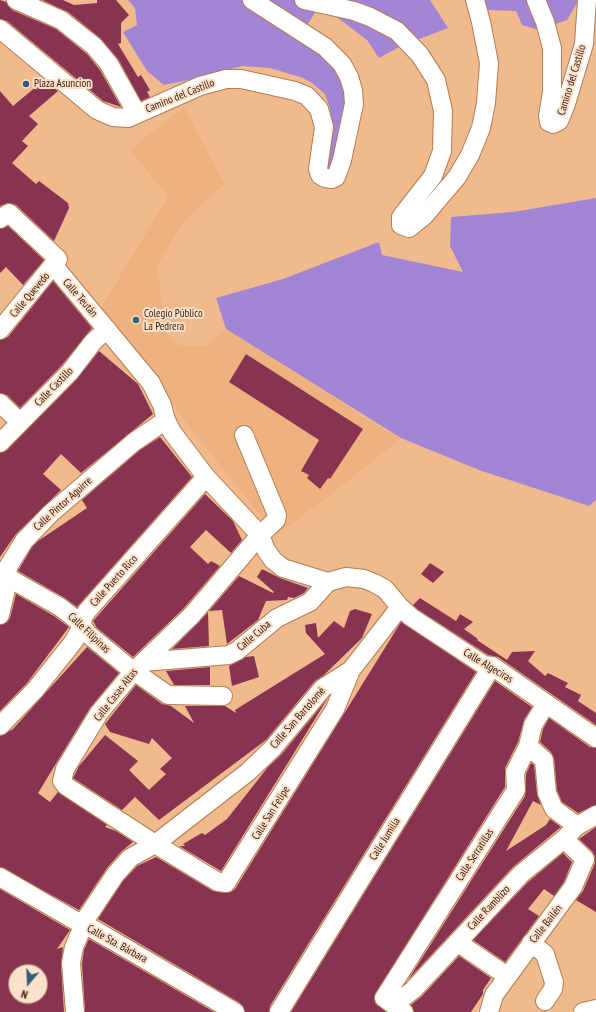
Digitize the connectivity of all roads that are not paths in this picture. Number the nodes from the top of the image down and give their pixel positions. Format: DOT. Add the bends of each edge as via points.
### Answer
graph roads {
  1 [pos="16,0"];
  2 [pos="252,0"];
  3 [pos="304,0"];
  4 [pos="475,0"];
  5 [pos="536,0"];
  6 [pos="587,0"];
  7 [pos="0,29"];
  8 [pos="133,116"];
  9 [pos="4,216"];
  10 [pos="56,263"];
  11 [pos="107,329"];
  12 [pos="0,330"];
  13 [pos="0,403"];
  14 [pos="166,420"];
  15 [pos="20,422"];
  16 [pos="244,435"];
  17 [pos="0,443"];
  18 [pos="206,477"];
  19 [pos="260,535"];
  20 [pos="4,575"];
  21 [pos="328,582"];
  22 [pos="400,607"];
  23 [pos="0,614"];
  24 [pos="82,626"];
  25 [pos="138,666"];
  26 [pos="492,666"];
  27 [pos="351,670"];
  28 [pos="223,696"];
  29 [pos="546,704"];
  30 [pos="0,726"];
  31 [pos="596,738"];
  32 [pos="528,746"];
  33 [pos="596,815"];
  34 [pos="577,826"];
  35 [pos="564,839"];
  36 [pos="155,844"];
  37 [pos="590,858"];
  38 [pos="0,876"];
  39 [pos="84,926"];
  40 [pos="457,942"];
  41 [pos="531,943"];
  42 [pos="507,976"];
  43 [pos="384,998"];
  44 [pos="491,1004"];
  45 [pos="543,1008"];
  46 [pos="596,1009"];
  47 [pos="75,1012"];
  48 [pos="235,1012"];
  49 [pos="279,1012"];
  50 [pos="404,1012"];
  51 [pos="481,1012"];
  52 [pos="583,1012"];
  1 -- 8 [label="street" via="61,20 94,46 109,64"];
  2 -- 8 [label="street, Camino del Castillo" via="325,47 342,64 349,77 354,104 336,177 324,178 318,169 324,127 319,109 307,96 295,91 241,79 226,79 200,86"];
  3 -- 4 [label="street" via="354,11 397,31 420,55 436,80 443,112 442,151 433,176 401,217 401,225 409,228 424,216 457,178 481,128 489,63"];
  5 -- 6 [label="street, Camino del Castillo" via="552,48 552,92 548,116 549,122 553,124 559,121 566,104 584,44"];
  7 -- 8 [label="street" via="97,110 113,117"];
  9 -- 10 [label="street, Calle Teután"];
  10 -- 11 [label="street, Calle Teután"];
  10 -- 12 [label="street, Calle Quevedo"];
  11 -- 14 [label="street" via="156,390"];
  11 -- 15 [label="street, Calle Castillo" via="93,342 70,372"];
  13 -- 15 [label="street"];
  14 -- 18 [label="street"];
  14 -- 20 [label="street, Calle Pintor Aguirre" via="141,437 34,530 14,555"];
  15 -- 17 [label="street, Calle Castillo"];
  16 -- 19 [label="street, Calle Casas Altas" via="277,515 276,520"];
  18 -- 19 [label="street"];
  18 -- 24 [label="street, Calle Puerto Rico" via="86,611"];
  19 -- 21 [label="street" via="270,556 278,564 291,571"];
  19 -- 25 [label="street, Calle Casas Altas" via="192,615"];
  20 -- 23 [label="street, Calle Pintor Aguirre" via="6,589"];
  20 -- 24 [label="street, Calle Filipinas" via="60,607"];
  21 -- 22 [label="street" via="346,577 364,579 385,588"];
  21 -- 25 [label="street, Calle Cuba" via="310,602 277,618 237,652"];
  22 -- 26 [label="street, Calle Algeciras" via="484,665"];
  22 -- 27 [label="street, Calle San Bartolomé"];
  24 -- 25 [label="street, Calle Filipinas" via="89,635"];
  24 -- 30 [label="street, Calle Puerto Rico" via="35,690"];
  25 -- 28 [label="street, Calle Filipinas" via="168,695"];
  25 -- 36 [label="street, Calle Casas Altas" via="99,713 61,777 66,786"];
  26 -- 29 [label="street, Calle Algeciras"];
  26 -- 49 [label="street, Calle Jumilla"];
  27 -- 36 [label="street, Calle San Bartolomé" via="323,688 273,748 248,772"];
  27 -- 36 [label="street, Calle San Felipe" via="335,710 227,882 218,882"];
  29 -- 31 [label="street, Calle Algeciras"];
  29 -- 32 [label="street, Calle Serratillas" via="534,725"];
  32 -- 34 [label="street" via="544,760 547,793 554,809"];
  32 -- 43 [label="street, Calle Serratillas" via="515,772 516,790"];
  33 -- 34 [label="street, Calle Ramblizo"];
  34 -- 35 [label="street, Calle Ramblizo"];
  35 -- 37 [label="street, Calle Bailén"];
  35 -- 40 [label="street, Calle Ramblizo" via="521,874"];
  36 -- 39 [label="street, Calle San Bartolomé" via="130,858 120,869 87,917"];
  37 -- 41 [label="street, Calle Bailén" via="570,892"];
  38 -- 39 [label="street, Calle Sta. Bárbara"];
  39 -- 47 [label="street, Calle San Bartolomé" via="74,947 71,963"];
  39 -- 48 [label="street, Calle Sta. Bárbara" via="93,928"];
  40 -- 42 [label="street"];
  40 -- 43 [label="street, Calle Ramblizo" via="404,997"];
  41 -- 42 [label="street, Calle Bailén"];
  41 -- 45 [label="street" via="545,954 554,982"];
  42 -- 44 [label="street, Calle Bailén"];
  43 -- 50 [label="street"];
  44 -- 51 [label="street, Calle Bailén"];
  46 -- 52 [label="street"];
}
